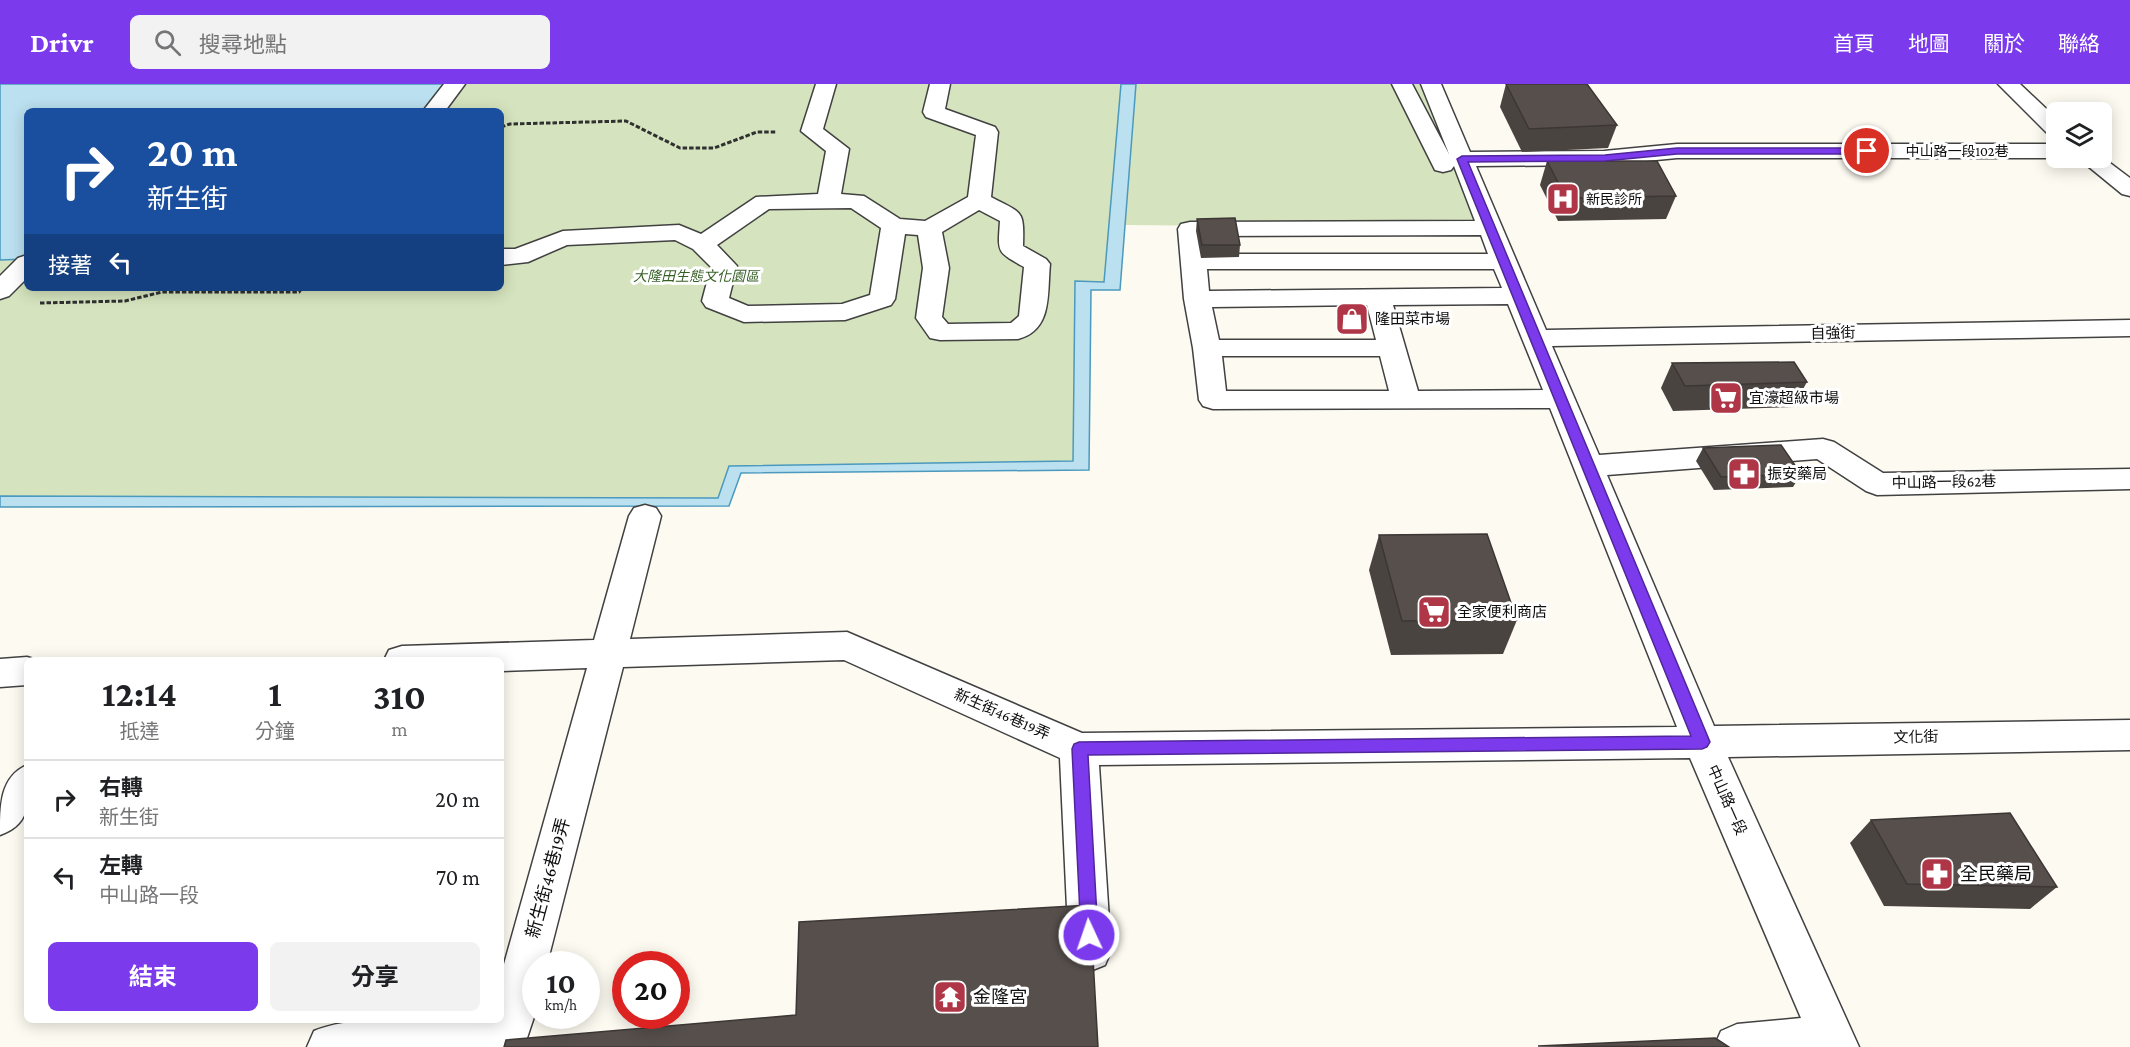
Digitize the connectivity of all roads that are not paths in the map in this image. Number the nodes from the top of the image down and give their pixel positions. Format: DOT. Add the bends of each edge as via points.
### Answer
graph roads {
  1 [pos="455,84"];
  2 [pos="826,84"];
  3 [pos="940,84"];
  4 [pos="1402,84"];
  5 [pos="1431,84"];
  6 [pos="2008,84"];
  7 [pos="436,108"];
  8 [pos="2046,120"];
  9 [pos="2046,151"];
  10 [pos="1462,159"];
  11 [pos="2112,165"];
  12 [pos="2130,167"];
  13 [pos="2103,168"];
  14 [pos="2130,189"];
  15 [pos="979,200"];
  16 [pos="828,201"];
  17 [pos="894,226"];
  18 [pos="1481,228"];
  19 [pos="929,229"];
  20 [pos="702,244"];
  21 [pos="504,257"];
  22 [pos="0,260"];
  23 [pos="24,261"];
  24 [pos="1504,261"];
  25 [pos="1193,262"];
  26 [pos="24,264"];
  27 [pos="0,291"];
  28 [pos="1518,296"];
  29 [pos="1378,298"];
  30 [pos="1197,299"];
  31 [pos="2130,328"];
  32 [pos="1535,338"];
  33 [pos="1207,348"];
  34 [pos="1392,348"];
  35 [pos="1560,399"];
  36 [pos="1406,400"];
  37 [pos="1589,466"];
  38 [pos="2130,479"];
  39 [pos="645,516"];
  40 [pos="607,655"];
  41 [pos="504,658"];
  42 [pos="24,671"];
  43 [pos="0,673"];
  44 [pos="2130,735"];
  45 [pos="1702,742"];
  46 [pos="1079,749"];
  47 [pos="24,785"];
  48 [pos="0,818"];
  49 [pos="1092,991"];
  50 [pos="1834,1042"];
  51 [pos="330,1047"];
  52 [pos="1737,1047"];
  1 -- 7 [label="street"];
  2 -- 16 [label="street" via="812,131 838,149"];
  3 -- 15 [label="street" via="934,112 987,132"];
  4 -- 18 [label="street" via="1462,203"];
  5 -- 10 [label="street, 中山路一段"];
  6 -- 8 [label="street"];
  9 -- 10 [label="street, 中山路一段102巷" via="1677,151 1605,158"];
  10 -- 18 [label="street, 中山路一段"];
  11 -- 12 [label="street"];
  13 -- 14 [label="street"];
  15 -- 19 [label="street"];
  15 -- 19 [label="street" via="1012,218 1011,249 1037,264 1032,318 1018,331 940,332 929,318 936,268"];
  16 -- 17 [label="street" via="856,201"];
  16 -- 20 [label="street" via="764,202"];
  17 -- 19 [label="street"];
  17 -- 20 [label="street" via="882,299 845,312 744,314 715,301 724,266"];
  18 -- 24 [label="street, 中山路一段"];
  18 -- 25 [label="street" via="1190,229"];
  20 -- 21 [label="street" via="679,232 563,238 519,257"];
  22 -- 23 [label="street"];
  24 -- 25 [label="street"];
  24 -- 28 [label="street, 中山路一段"];
  25 -- 30 [label="street"];
  26 -- 27 [label="street"];
  28 -- 29 [label="street"];
  28 -- 32 [label="street, 中山路一段"];
  29 -- 30 [label="street"];
  29 -- 34 [label="street"];
  30 -- 33 [label="street"];
  31 -- 32 [label="street, 自強街"];
  32 -- 35 [label="street, 中山路一段"];
  33 -- 34 [label="street"];
  33 -- 36 [label="street" via="1213,400"];
  34 -- 36 [label="street"];
  35 -- 36 [label="street"];
  35 -- 37 [label="street, 中山路一段"];
  37 -- 38 [label="street, 中山路一段62巷" via="1822,449 1877,484"];
  37 -- 45 [label="street, 中山路一段"];
  39 -- 40 [label="street"];
  40 -- 41 [label="street, 新生街46巷19弄"];
  40 -- 46 [label="street, 新生街46巷19弄" via="847,646"];
  40 -- 51 [label="street, 新生街46巷19弄" via="507,1034"];
  42 -- 43 [label="street"];
  44 -- 45 [label="street, 文化街"];
  45 -- 46 [label="street, 文化街"];
  45 -- 50 [label="street, 中山路一段"];
  46 -- 49 [label="street"];
  47 -- 48 [label="street"];
  50 -- 52 [label="street"];
}
